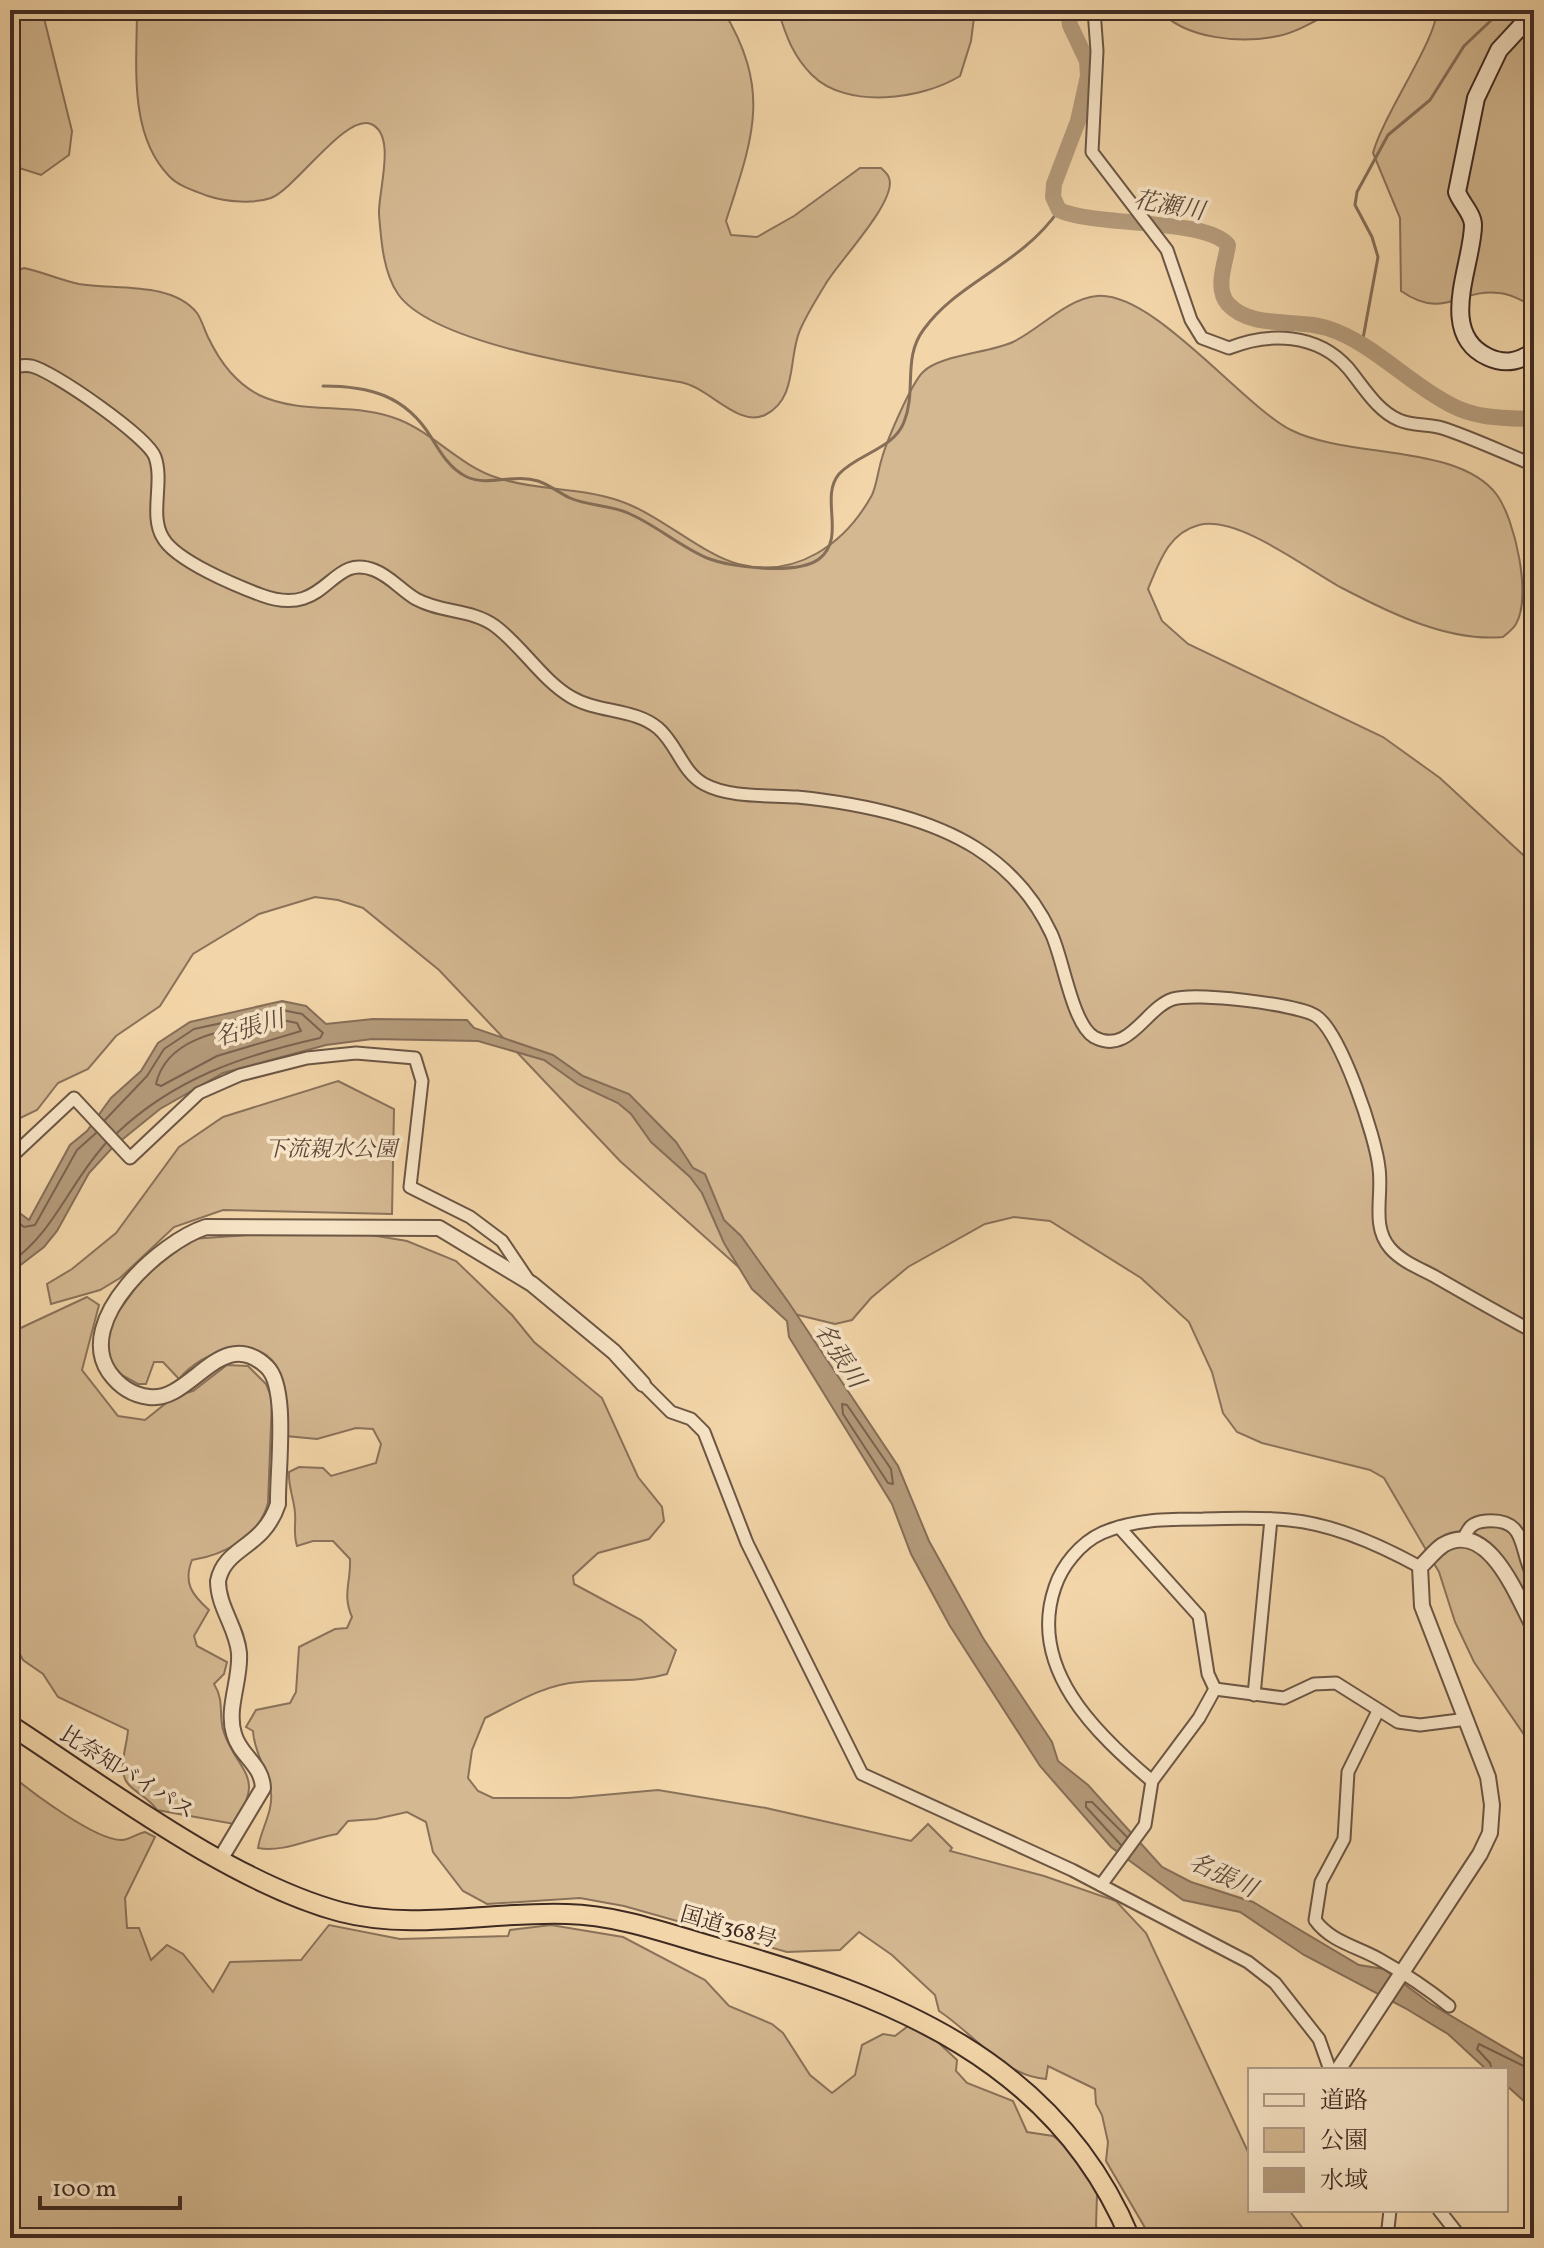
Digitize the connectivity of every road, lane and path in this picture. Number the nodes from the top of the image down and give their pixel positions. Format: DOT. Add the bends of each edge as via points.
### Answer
graph roads {
  1 [pos="1094,10"];
  2 [pos="1534,12"];
  3 [pos="1534,351"];
  4 [pos="10,367"];
  5 [pos="1534,465"];
  6 [pos="10,1158"];
  7 [pos="532,1284"];
  8 [pos="1534,1332"];
  9 [pos="643,1384"];
  10 [pos="1271,1519"];
  11 [pos="1119,1527"];
  12 [pos="1463,1540"];
  13 [pos="1420,1567"];
  14 [pos="1534,1578"];
  15 [pos="1534,1628"];
  16 [pos="1215,1689"];
  17 [pos="1254,1695"];
  18 [pos="1378,1711"];
  19 [pos="1467,1719"];
  20 [pos="10,1725"];
  21 [pos="1152,1781"];
  22 [pos="221,1858"];
  23 [pos="1101,1885"];
  24 [pos="1402,1973"];
  25 [pos="1449,2006"];
  26 [pos="1329,2068"];
  27 [pos="1339,2068"];
  28 [pos="1390,2212"];
  29 [pos="1441,2212"];
  30 [pos="1130,2238"];
  31 [pos="1387,2238"];
  32 [pos="1461,2238"];
  1 -- 5 [label="street" via="1092,152 1167,250 1202,338 1229,348 1279,337 1314,342 1345,365 1370,397 1399,420 1441,428"];
  2 -- 3 [label="main road" via="1499,50 1476,98 1457,192 1473,220 1460,296 1463,325 1481,354 1498,361 1516,362"];
  4 -- 8 [label="street" via="31,365 100,406 147,442 160,476 161,537 198,565 260,595 291,603 308,599 345,569 374,570 416,599 496,627 566,694 658,728 688,771 705,785 866,809 950,833 978,849 1004,868 1037,907 1063,960 1078,1017 1098,1039 1125,1037 1161,1005 1185,997 1283,1005 1315,1015 1338,1044 1377,1153 1379,1230 1387,1245"];
  6 -- 7 [label="street" via="74,1098 130,1158 199,1093 240,1075 307,1058 356,1053 415,1058 422,1081 410,1187 470,1217 502,1241"];
  7 -- 9 [label="street" via="614,1352"];
  7 -- 22 [label="street" via="439,1228 206,1227 165,1247 105,1322 100,1355 115,1380 133,1394 164,1396 227,1355 255,1358 276,1382 278,1504 266,1530 230,1556 218,1581 239,1655 233,1732 256,1765 263,1788"];
  9 -- 23 [label="street" via="671,1412 691,1419 704,1432 747,1543 862,1774"];
  10 -- 11 [label="street" via="1159,1519"];
  10 -- 13 [label="street" via="1324,1527"];
  10 -- 17 [label="street"];
  11 -- 16 [label="street" via="1199,1616"];
  11 -- 21 [label="street" via="1076,1552 1059,1575 1048,1633 1061,1677 1087,1719"];
  12 -- 13 [label="street" via="1443,1545"];
  12 -- 14 [label="street" via="1478,1521 1516,1528"];
  12 -- 15 [label="street" via="1492,1554"];
  13 -- 19 [label="street" via="1422,1606"];
  16 -- 17 [label="street"];
  16 -- 21 [label="street"];
  17 -- 18 [label="street" via="1284,1698 1314,1684 1336,1683"];
  18 -- 19 [label="street" via="1398,1722 1420,1725"];
  18 -- 24 [label="street" via="1348,1772 1344,1839 1321,1882 1315,1920 1325,1934"];
  19 -- 24 [label="street" via="1488,1777 1490,1833"];
  20 -- 22 [label="highway, 比奈知バイパス"];
  21 -- 23 [label="street" via="1145,1825"];
  22 -- 30 [label="highway, 国道368号" via="275,1890 345,1913 384,1919 569,1914 649,1929 854,1991 934,2027 1011,2076 1077,2149 1106,2189"];
  23 -- 26 [label="street" via="1248,1962 1275,1983 1319,2039"];
  24 -- 25 [label="street"];
  24 -- 27 [label="street"];
  28 -- 31 [label="street"];
  29 -- 32 [label="street"];
}
